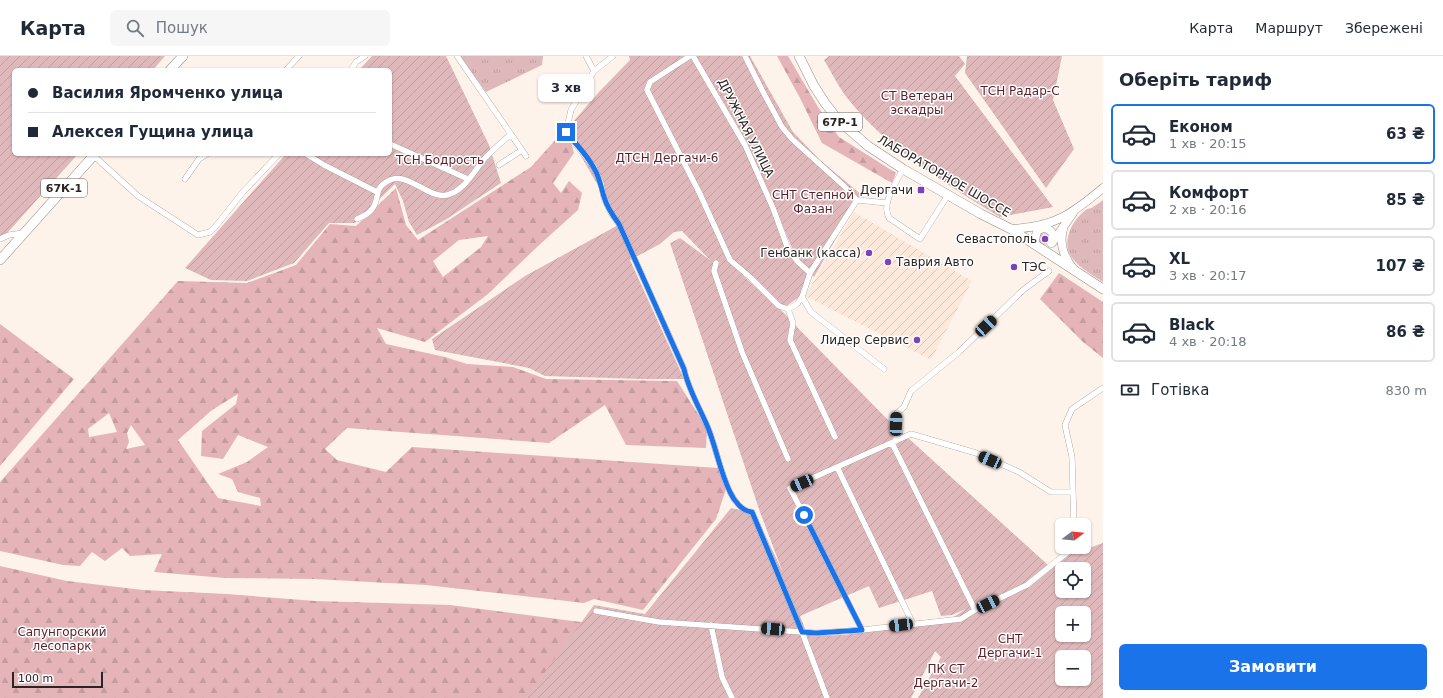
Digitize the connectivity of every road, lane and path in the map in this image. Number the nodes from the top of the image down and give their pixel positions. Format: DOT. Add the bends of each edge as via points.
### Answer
graph roads {
  1 [pos="183,56"];
  2 [pos="299,56"];
  3 [pos="365,56"];
  4 [pos="457,56"];
  5 [pos="586,56"];
  6 [pos="613,56"];
  7 [pos="690,56"];
  8 [pos="693,56"];
  9 [pos="745,56"];
  10 [pos="800,56"];
  11 [pos="172,68"];
  12 [pos="288,68"];
  13 [pos="352,68"];
  14 [pos="594,71"];
  15 [pos="511,134"];
  16 [pos="392,145"];
  17 [pos="522,150"];
  18 [pos="93,156"];
  19 [pos="95,156"];
  20 [pos="204,156"];
  21 [pos="277,156"];
  22 [pos="309,156"];
  23 [pos="526,156"];
  24 [pos="499,165"];
  25 [pos="903,169"];
  26 [pos="185,179"];
  27 [pos="468,179"];
  28 [pos="1103,188"];
  29 [pos="377,192"];
  30 [pos="948,195"];
  31 [pos="857,200"];
  32 [pos="887,202"];
  33 [pos="1074,211"];
  34 [pos="357,219"];
  35 [pos="1054,222"];
  36 [pos="1042,228"];
  37 [pos="1011,229"];
  38 [pos="1063,229"];
  39 [pos="24,232"];
  40 [pos="0,239"];
  41 [pos="1052,243"];
  42 [pos="1034,244"];
  43 [pos="1044,250"];
  44 [pos="0,260"];
  45 [pos="716,263"];
  46 [pos="1074,270"];
  47 [pos="1049,271"];
  48 [pos="810,274"];
  49 [pos="1103,289"];
  50 [pos="802,297"];
  51 [pos="788,309"];
  52 [pos="884,369"];
  53 [pos="1103,388"];
  54 [pos="834,437"];
  55 [pos="894,442"];
  56 [pos="788,459"];
  57 [pos="837,467"];
  58 [pos="1073,492"];
  59 [pos="1074,518"];
  60 [pos="1065,554"];
  61 [pos="975,610"];
  62 [pos="596,611"];
  63 [pos="913,624"];
  64 [pos="711,625"];
  65 [pos="862,630"];
  66 [pos="802,632"];
  67 [pos="732,698"];
  68 [pos="827,698"];
  1 -- 11 [label="main road"];
  2 -- 12 [label="street"];
  3 -- 13 [label="street"];
  4 -- 15 [label="street"];
  5 -- 14 [label="street"];
  6 -- 14 [label="street"];
  7 -- 51 [label="street" via="650,82 647,90 730,260 779,306"];
  8 -- 48 [label="street, ДРУЖНАЯ УЛИЦА" via="745,145 788,248"];
  9 -- 31 [label="street" via="782,127"];
  10 -- 25 [label="main road, ЛАБОРАТОРНОЕ ШОССЕ / 67Р-1" via="814,86 838,120 868,146"];
  14 -- 66 [label="street" via="572,110 566,132 597,173 604,198 619,224 684,369 730,493 746,512 752,512"];
  15 -- 17 [label="street"];
  15 -- 27 [label="street" via="488,155"];
  16 -- 27 [label="street"];
  17 -- 23 [label="street"];
  17 -- 24 [label="street"];
  18 -- 39 [label="main road, 67К-1"];
  19 -- 21 [label="street" via="138,196 198,235 210,232"];
  20 -- 26 [label="street"];
  22 -- 29 [label="street"];
  25 -- 30 [label="main road, ЛАБОРАТОРНОЕ ШОССЕ / 67Р-1"];
  25 -- 32 [label="street"];
  27 -- 29 [label="street" via="448,195 435,194 398,178 383,184"];
  28 -- 33 [label="main road"];
  29 -- 34 [label="street" via="372,210"];
  30 -- 32 [label="street" via="920,238 889,218"];
  30 -- 37 [label="main road, ЛАБОРАТОРНОЕ ШОССЕ / 67Р-1"];
  31 -- 32 [label="street"];
  31 -- 48 [label="street"];
  33 -- 35 [label="main road"];
  33 -- 38 [label="main road"];
  35 -- 36 [label="main road"];
  35 -- 37 [label="main road"];
  36 -- 41 [label="main road" via="1048,228 1052,232"];
  36 -- 42 [label="main road" via="1036,234"];
  37 -- 42 [label="main road, ЛАБОРАТОРНОЕ ШОССЕ / 67Р-1"];
  38 -- 41 [label="main road"];
  38 -- 46 [label="main road" via="1062,250"];
  39 -- 40 [label="street"];
  39 -- 44 [label="main road, 67К-1"];
  41 -- 43 [label="main road"];
  42 -- 43 [label="main road, ЛАБОРАТОРНОЕ ШОССЕ / 67Р-1"];
  43 -- 46 [label="main road, ЛАБОРАТОРНОЕ ШОССЕ / 67Р-1"];
  45 -- 56 [label="street" via="714,270 742,352"];
  46 -- 49 [label="main road, ЛАБОРАТОРНОЕ ШОССЕ / 67Р-1"];
  47 -- 55 [label="street" via="1023,290 959,352 911,391 904,406 896,414"];
  48 -- 50 [label="street"];
  50 -- 51 [label="street"];
  50 -- 52 [label="street" via="811,312"];
  51 -- 54 [label="street" via="792,323 790,340"];
  53 -- 58 [label="street" via="1072,409 1065,424 1072,457"];
  55 -- 57 [label="street"];
  55 -- 58 [label="street" via="911,434 976,453 1019,472 1051,492"];
  55 -- 61 [label="street"];
  57 -- 63 [label="street"];
  57 -- 65 [label="street" via="790,488"];
  58 -- 59 [label="street"];
  60 -- 61 [label="street" via="1027,585"];
  61 -- 63 [label="street" via="961,619"];
  62 -- 64 [label="street" via="659,622"];
  63 -- 65 [label="street"];
  64 -- 66 [label="street"];
  64 -- 67 [label="street" via="722,677"];
  65 -- 66 [label="street"];
  66 -- 68 [label="street"];
}
